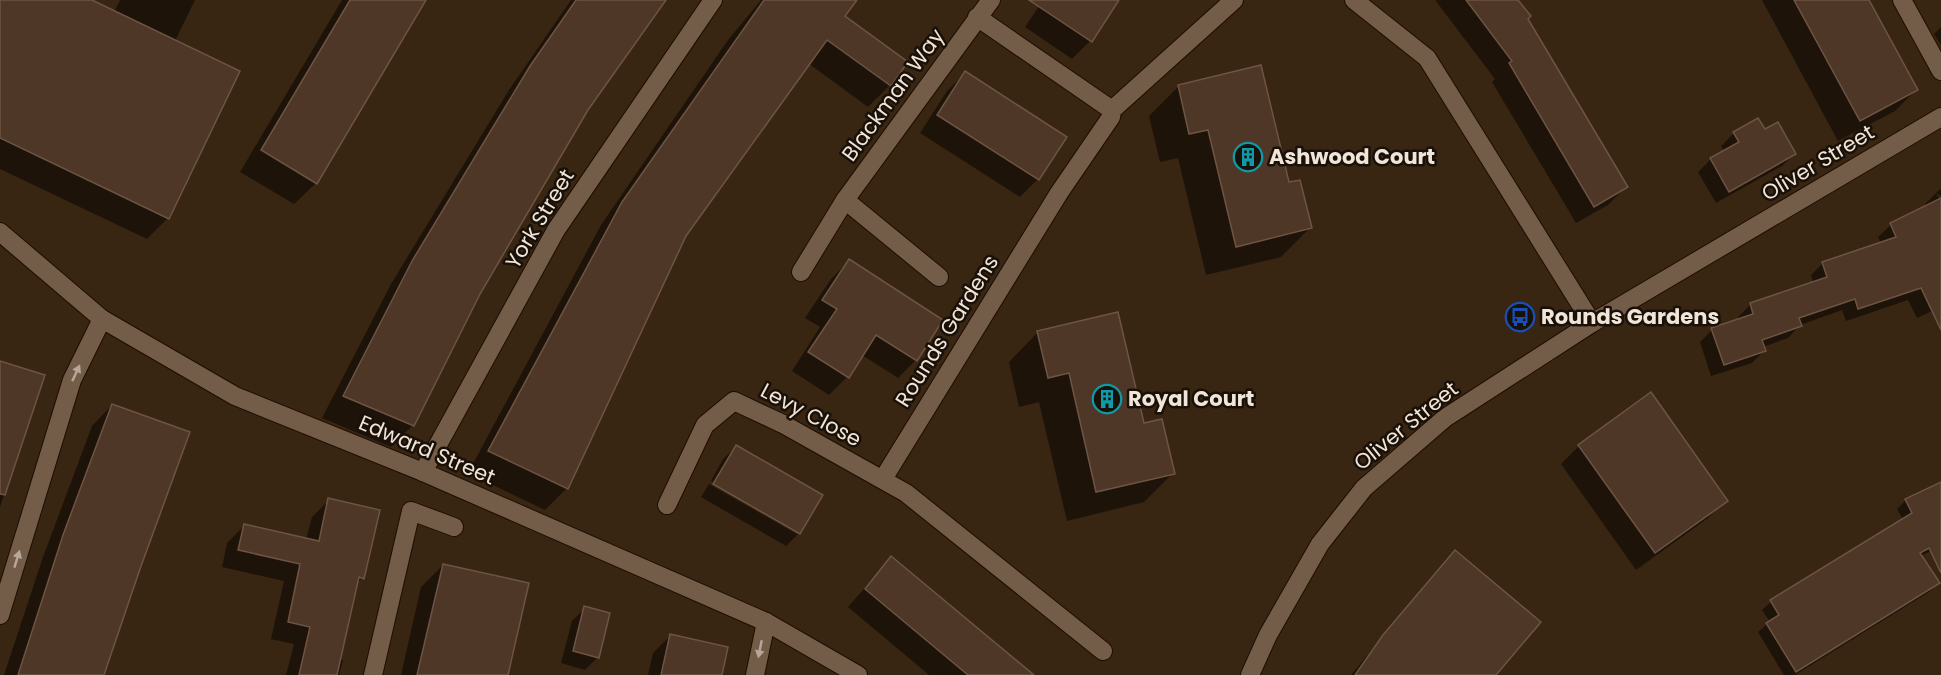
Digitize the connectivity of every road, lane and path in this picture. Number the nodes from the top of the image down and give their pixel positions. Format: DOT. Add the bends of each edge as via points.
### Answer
graph roads {
  1 [pos="713,0"];
  2 [pos="991,0"];
  3 [pos="1234,0"];
  4 [pos="1354,0"];
  5 [pos="1902,0"];
  6 [pos="977,17"];
  7 [pos="1941,70"];
  8 [pos="1112,110"];
  9 [pos="1941,117"];
  10 [pos="845,200"];
  11 [pos="0,232"];
  12 [pos="801,272"];
  13 [pos="939,277"];
  14 [pos="102,319"];
  15 [pos="1592,323"];
  16 [pos="423,472"];
  17 [pos="883,479"];
  18 [pos="666,505"];
  19 [pos="454,527"];
  20 [pos="0,615"];
  21 [pos="766,622"];
  22 [pos="1103,651"];
  23 [pos="373,675"];
  24 [pos="755,675"];
  25 [pos="858,675"];
  26 [pos="1250,675"];
  1 -- 16 [label="street, York Street" via="556,230"];
  2 -- 6 [label="street, Blackman Way"];
  3 -- 8 [label="street, Rounds Gardens"];
  4 -- 15 [label="street" via="1427,58"];
  5 -- 7 [label="street"];
  6 -- 8 [label="street"];
  6 -- 10 [label="street, Blackman Way"];
  8 -- 17 [label="street, Rounds Gardens"];
  9 -- 15 [label="street, Oliver Street"];
  10 -- 12 [label="street, Blackman Way"];
  10 -- 13 [label="street"];
  11 -- 14 [label="street, Edward Street"];
  14 -- 16 [label="street, Edward Street" via="235,396"];
  20 -- 14 [label="street, one-way" via="72,380"];
  15 -- 26 [label="street, Oliver Street" via="1445,418 1364,488 1320,544"];
  16 -- 21 [label="street, Edward Street"];
  17 -- 18 [label="street, Levy Close" via="734,400 705,426"];
  17 -- 22 [label="street" via="906,493"];
  19 -- 23 [label="street" via="411,511"];
  21 -- 24 [label="street, one-way"];
  21 -- 25 [label="street, Edward Street"];
}
